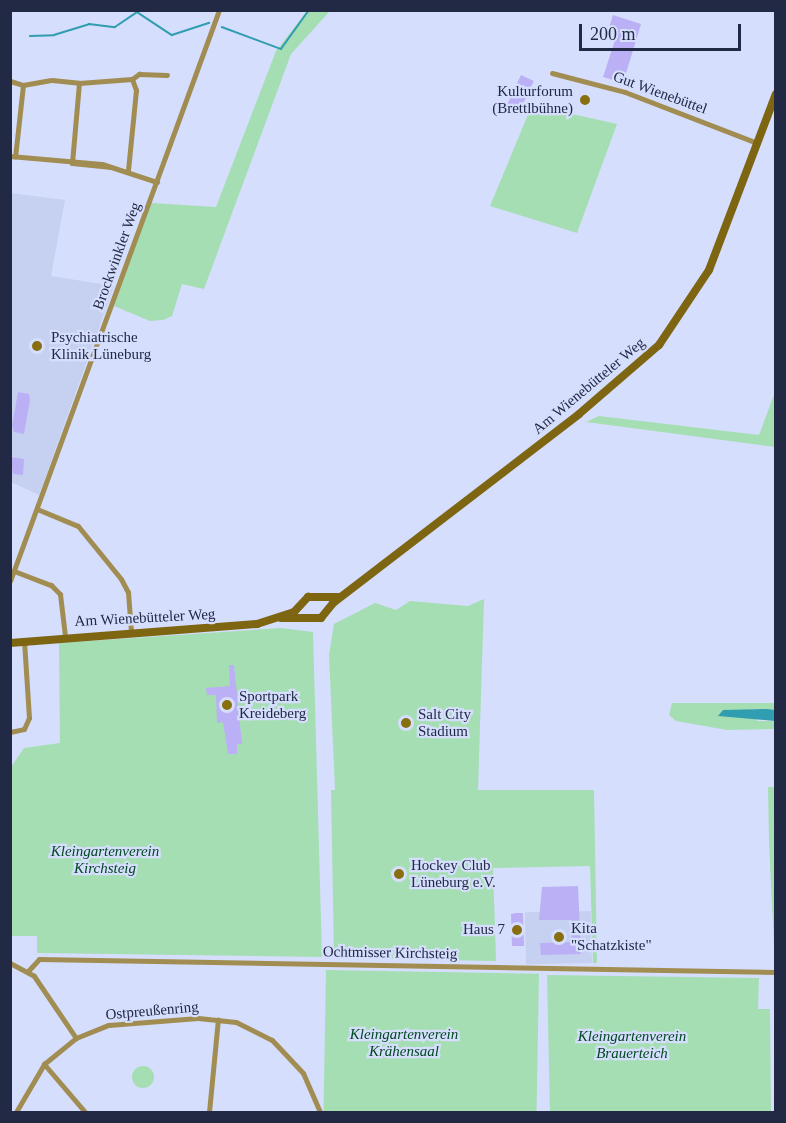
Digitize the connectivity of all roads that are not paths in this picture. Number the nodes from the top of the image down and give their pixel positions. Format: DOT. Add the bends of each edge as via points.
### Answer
graph roads {
  1 [pos="219,10"];
  2 [pos="552,73"];
  3 [pos="167,75"];
  4 [pos="132,79"];
  5 [pos="10,81"];
  6 [pos="79,83"];
  7 [pos="22,85"];
  8 [pos="776,94"];
  9 [pos="757,143"];
  10 [pos="13,157"];
  11 [pos="10,163"];
  12 [pos="72,163"];
  13 [pos="128,170"];
  14 [pos="157,182"];
  15 [pos="37,509"];
  16 [pos="14,571"];
  17 [pos="10,581"];
  18 [pos="344,595"];
  19 [pos="323,600"];
  20 [pos="301,608"];
  21 [pos="326,609"];
  22 [pos="304,617"];
  23 [pos="281,618"];
  24 [pos="131,632"];
  25 [pos="65,636"];
  26 [pos="24,640"];
  27 [pos="10,643"];
  28 [pos="10,732"];
  29 [pos="10,963"];
  30 [pos="28,970"];
  31 [pos="776,972"];
  32 [pos="218,1019"];
  33 [pos="76,1038"];
  34 [pos="44,1064"];
  35 [pos="16,1113"];
  36 [pos="85,1113"];
  37 [pos="209,1113"];
  38 [pos="320,1113"];
  1 -- 14 [label="street, Brockwinkler Weg"];
  2 -- 9 [label="street, Gut Wienebüttel" via="625,92"];
  3 -- 4 [label="street" via="139,74"];
  4 -- 6 [label="street" via="85,79"];
  4 -- 13 [label="street" via="136,90"];
  5 -- 7 [label="street"];
  6 -- 7 [label="street" via="51,80"];
  6 -- 12 [label="street"];
  7 -- 10 [label="street"];
  8 -- 9 [label="street, Am Wienebütteler Weg"];
  9 -- 18 [label="street, Am Wienebütteler Weg" via="709,270 659,345 579,414"];
  10 -- 11 [label="street"];
  10 -- 12 [label="street"];
  12 -- 13 [label="street"];
  13 -- 14 [label="street"];
  14 -- 15 [label="street, Brockwinkler Weg"];
  15 -- 16 [label="street, Brockwinkler Weg"];
  15 -- 24 [label="street" via="78,526 121,579 130,598"];
  16 -- 17 [label="street, Brockwinkler Weg"];
  16 -- 25 [label="street" via="51,585 60,594"];
  18 -- 19 [label="street, Am Wienebütteler Weg"];
  18 -- 21 [label="street, Am Wienebütteler Weg"];
  19 -- 20 [label="street, Am Wienebütteler Weg" via="308,597"];
  19 -- 21 [label="street"];
  20 -- 22 [label="street"];
  20 -- 23 [label="street, Am Wienebütteler Weg"];
  21 -- 22 [label="street, Am Wienebütteler Weg" via="317,621"];
  22 -- 23 [label="street, Am Wienebütteler Weg"];
  23 -- 24 [label="street, Am Wienebütteler Weg" via="242,626"];
  24 -- 25 [label="street, Am Wienebütteler Weg"];
  25 -- 26 [label="street, Am Wienebütteler Weg"];
  26 -- 27 [label="street, Am Wienebütteler Weg"];
  26 -- 28 [label="street" via="29,718 24,729"];
  29 -- 30 [label="street"];
  30 -- 31 [label="street, Ochtmisser Kirchsteig" via="39,959"];
  30 -- 33 [label="street"];
  32 -- 33 [label="street, Ostpreußenring" via="120,1024"];
  32 -- 37 [label="street"];
  32 -- 38 [label="street, Ostpreußenring" via="254,1029 282,1048 309,1083"];
  33 -- 34 [label="street, Ostpreußenring"];
  34 -- 35 [label="street, Ostpreußenring"];
  34 -- 36 [label="street"];
}
